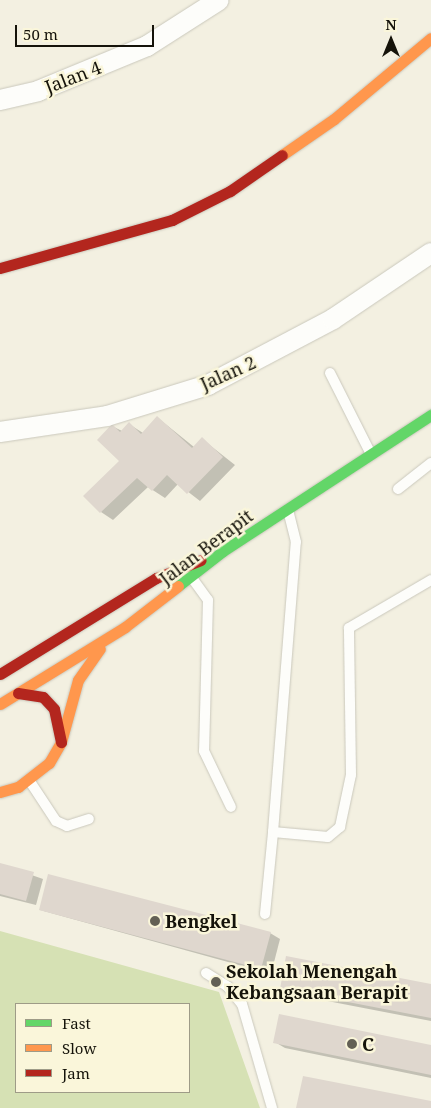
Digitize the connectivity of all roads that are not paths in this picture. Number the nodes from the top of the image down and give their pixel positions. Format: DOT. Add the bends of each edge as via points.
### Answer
graph roads {
  1 [pos="219,0"];
  2 [pos="431,38"];
  3 [pos="0,100"];
  4 [pos="431,253"];
  5 [pos="0,268"];
  6 [pos="330,373"];
  7 [pos="431,415"];
  8 [pos="0,432"];
  9 [pos="371,454"];
  10 [pos="431,463"];
  11 [pos="398,490"];
  12 [pos="287,509"];
  13 [pos="223,551"];
  14 [pos="192,578"];
  15 [pos="431,580"];
  16 [pos="125,627"];
  17 [pos="0,674"];
  18 [pos="18,693"];
  19 [pos="0,704"];
  20 [pos="61,742"];
  21 [pos="29,780"];
  22 [pos="0,792"];
  23 [pos="231,807"];
  24 [pos="89,818"];
  25 [pos="272,832"];
  26 [pos="265,914"];
  27 [pos="206,973"];
  28 [pos="272,1108"];
  1 -- 3 [label="street, Jalan 4" via="138,50 38,91"];
  2 -- 5 [label="main road" via="334,119 230,191 172,220 100,244"];
  4 -- 8 [label="street, Jalan 2" via="333,319 208,385 107,416"];
  6 -- 9 [label="lane"];
  7 -- 9 [label="main road, Jalan Berapit"];
  9 -- 12 [label="main road, Jalan Berapit"];
  10 -- 11 [label="lane"];
  12 -- 13 [label="main road, Jalan Berapit"];
  12 -- 25 [label="lane" via="296,542"];
  13 -- 14 [label="main road, Jalan Berapit"];
  13 -- 17 [label="main road" via="156,578"];
  14 -- 16 [label="main road, Jalan Berapit"];
  14 -- 23 [label="lane" via="208,600 204,751"];
  15 -- 25 [label="lane" via="349,628 351,775 340,827 328,837"];
  16 -- 18 [label="main road, Jalan Berapit"];
  16 -- 20 [label="main road" via="91,658 78,680"];
  18 -- 19 [label="main road, Jalan Berapit"];
  18 -- 20 [label="main road" via="43,698 54,710"];
  20 -- 21 [label="main road" via="49,763"];
  21 -- 22 [label="main road"];
  21 -- 24 [label="lane" via="56,821 66,826"];
  25 -- 26 [label="lane"];
  27 -- 28 [label="lane" via="228,987 242,1004"];
}
